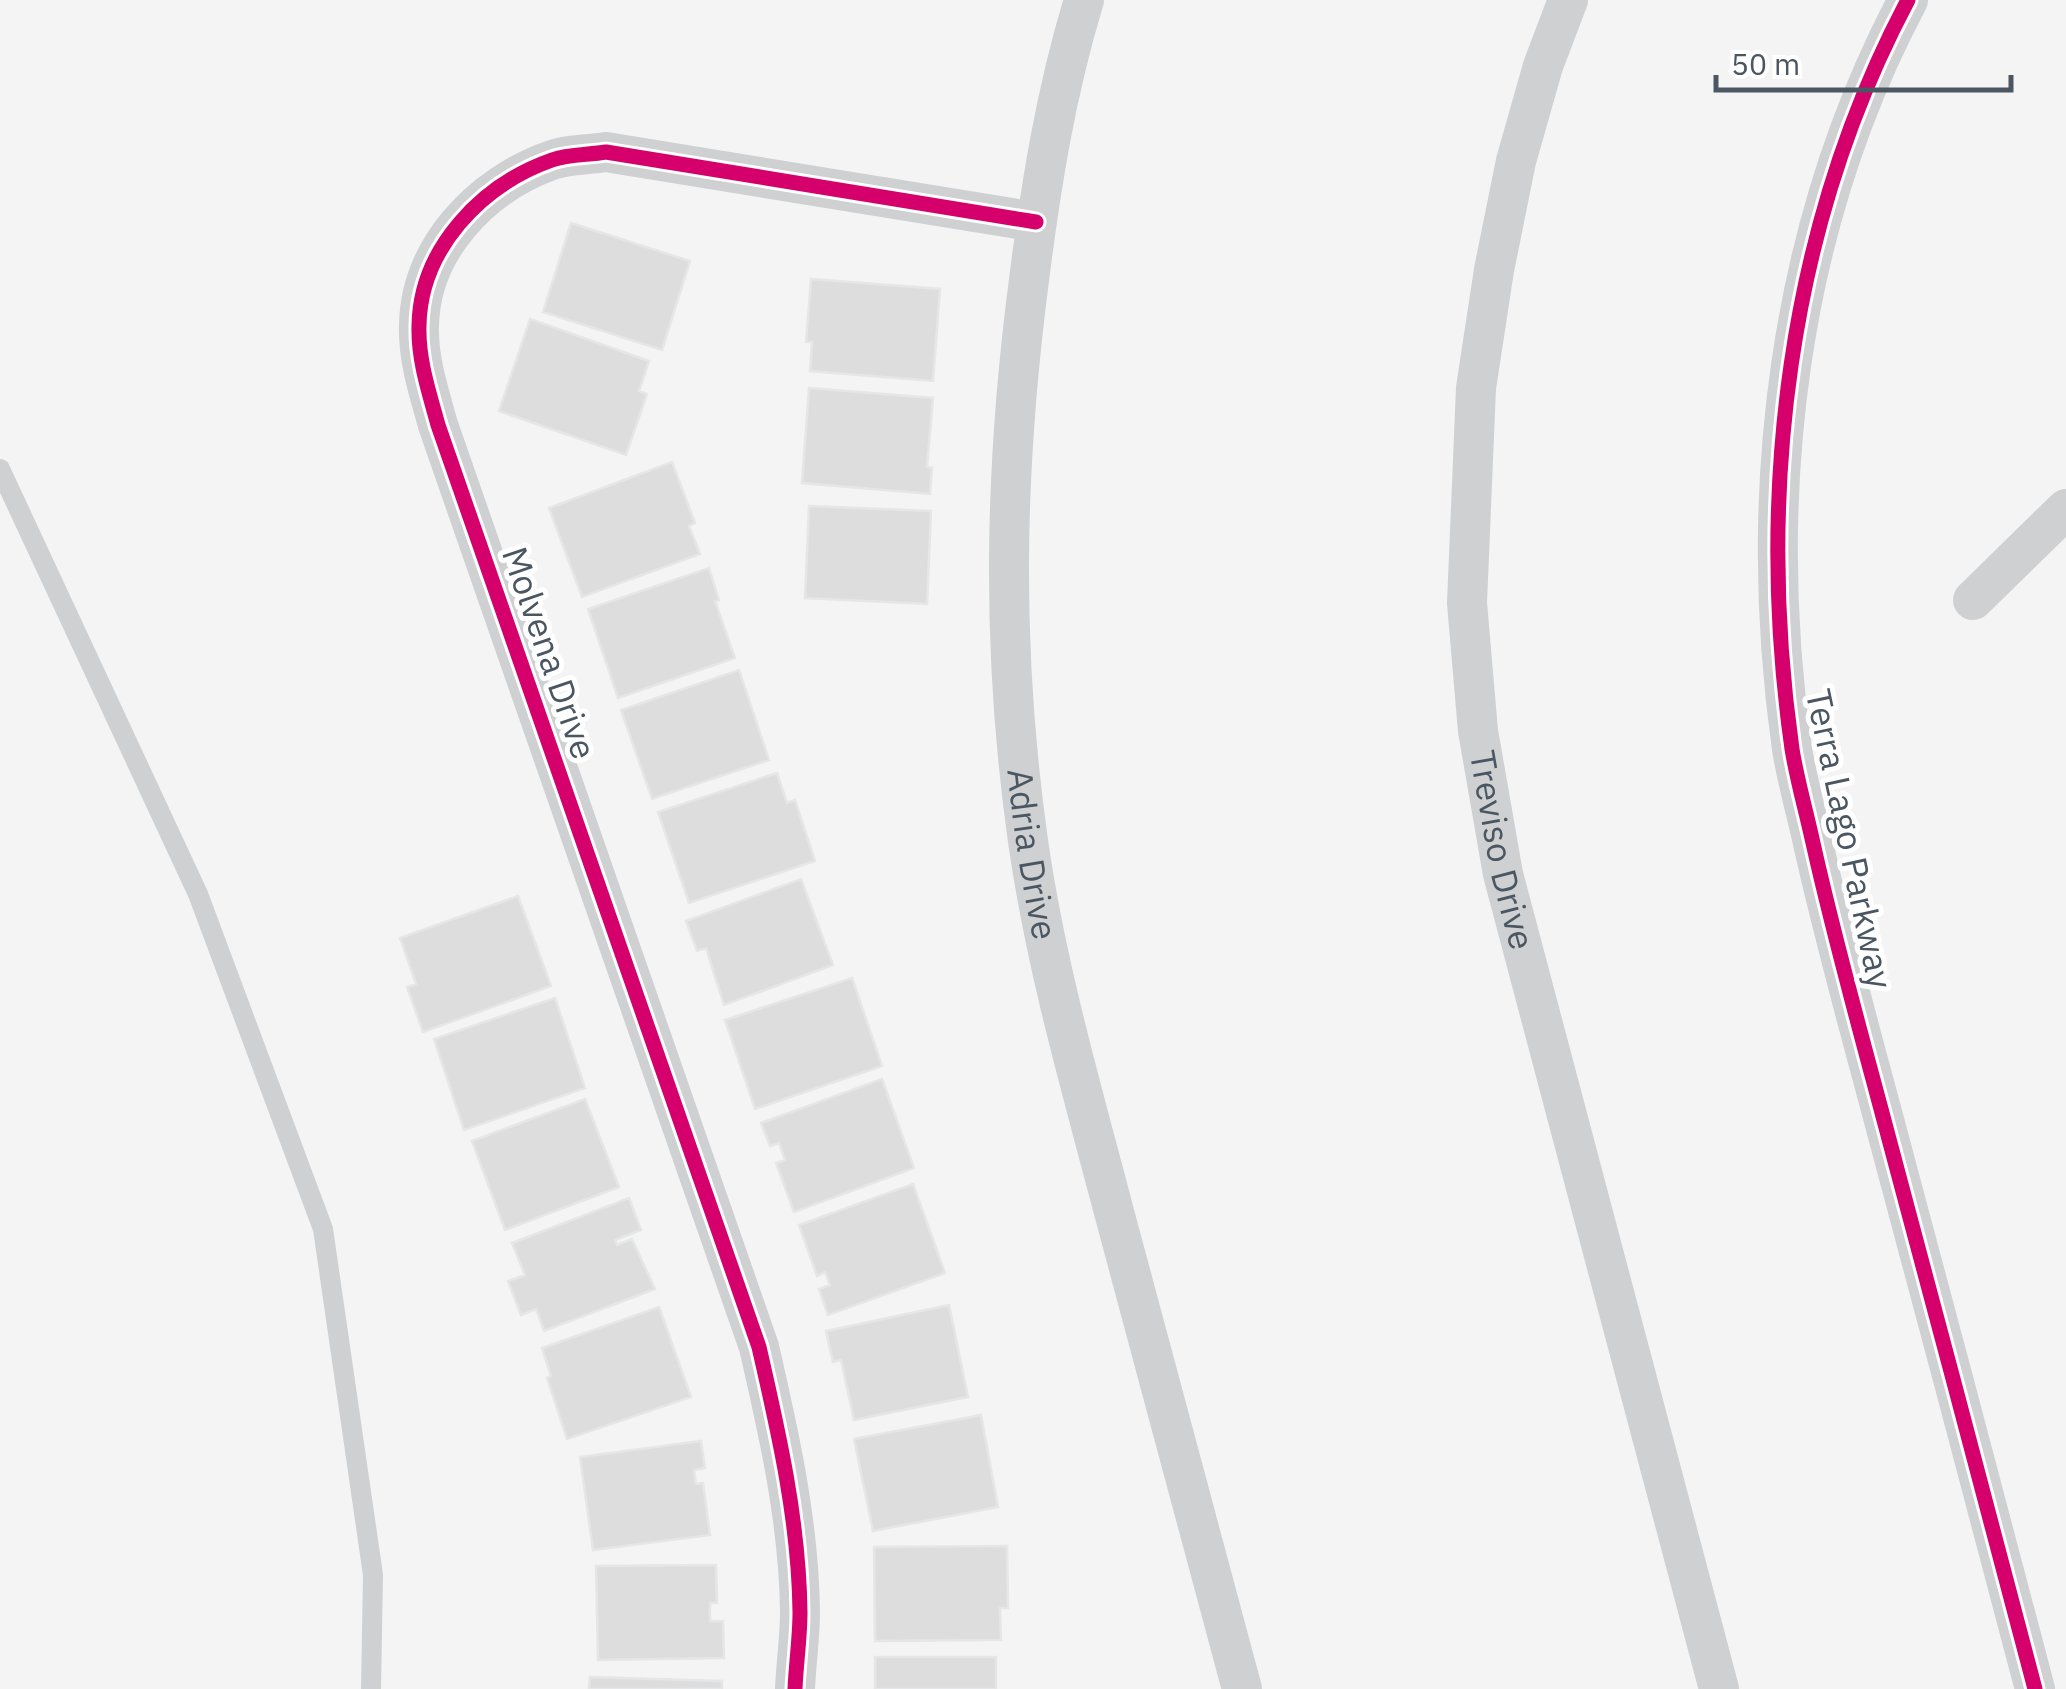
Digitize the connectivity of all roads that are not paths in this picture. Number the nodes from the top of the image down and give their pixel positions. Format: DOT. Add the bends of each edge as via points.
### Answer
graph roads {
  1 [pos="1084,0"];
  2 [pos="1568,0"];
  3 [pos="1908,0"];
  4 [pos="1036,222"];
  5 [pos="0,469"];
  6 [pos="2066,508"];
  7 [pos="1972,600"];
  8 [pos="2039,1685"];
  9 [pos="371,1689"];
  10 [pos="794,1689"];
  11 [pos="1242,1689"];
  12 [pos="1719,1689"];
  1 -- 4 [label="street, Adria Drive" via="1062,74"];
  2 -- 12 [label="street, Treviso Drive" via="1516,161 1494,270 1476,388 1466,603 1502,874"];
  3 -- 8 [label="street, Terra Lago Parkway" via="1850,132 1812,247 1789,370 1778,487 1778,620 1793,752 1824,895"];
  4 -- 10 [label="street, Molvena Drive" via="606,152 554,159 472,208 444,241 419,324 422,369 438,425 759,1346 794,1528 800,1613"];
  4 -- 11 [label="street, Adria Drive" via="1014,394 1008,511 1009,646 1028,844 1073,1058"];
  5 -- 9 [label="lane" via="198,894 324,1229 372,1575"];
  6 -- 7 [label="street"];
}
